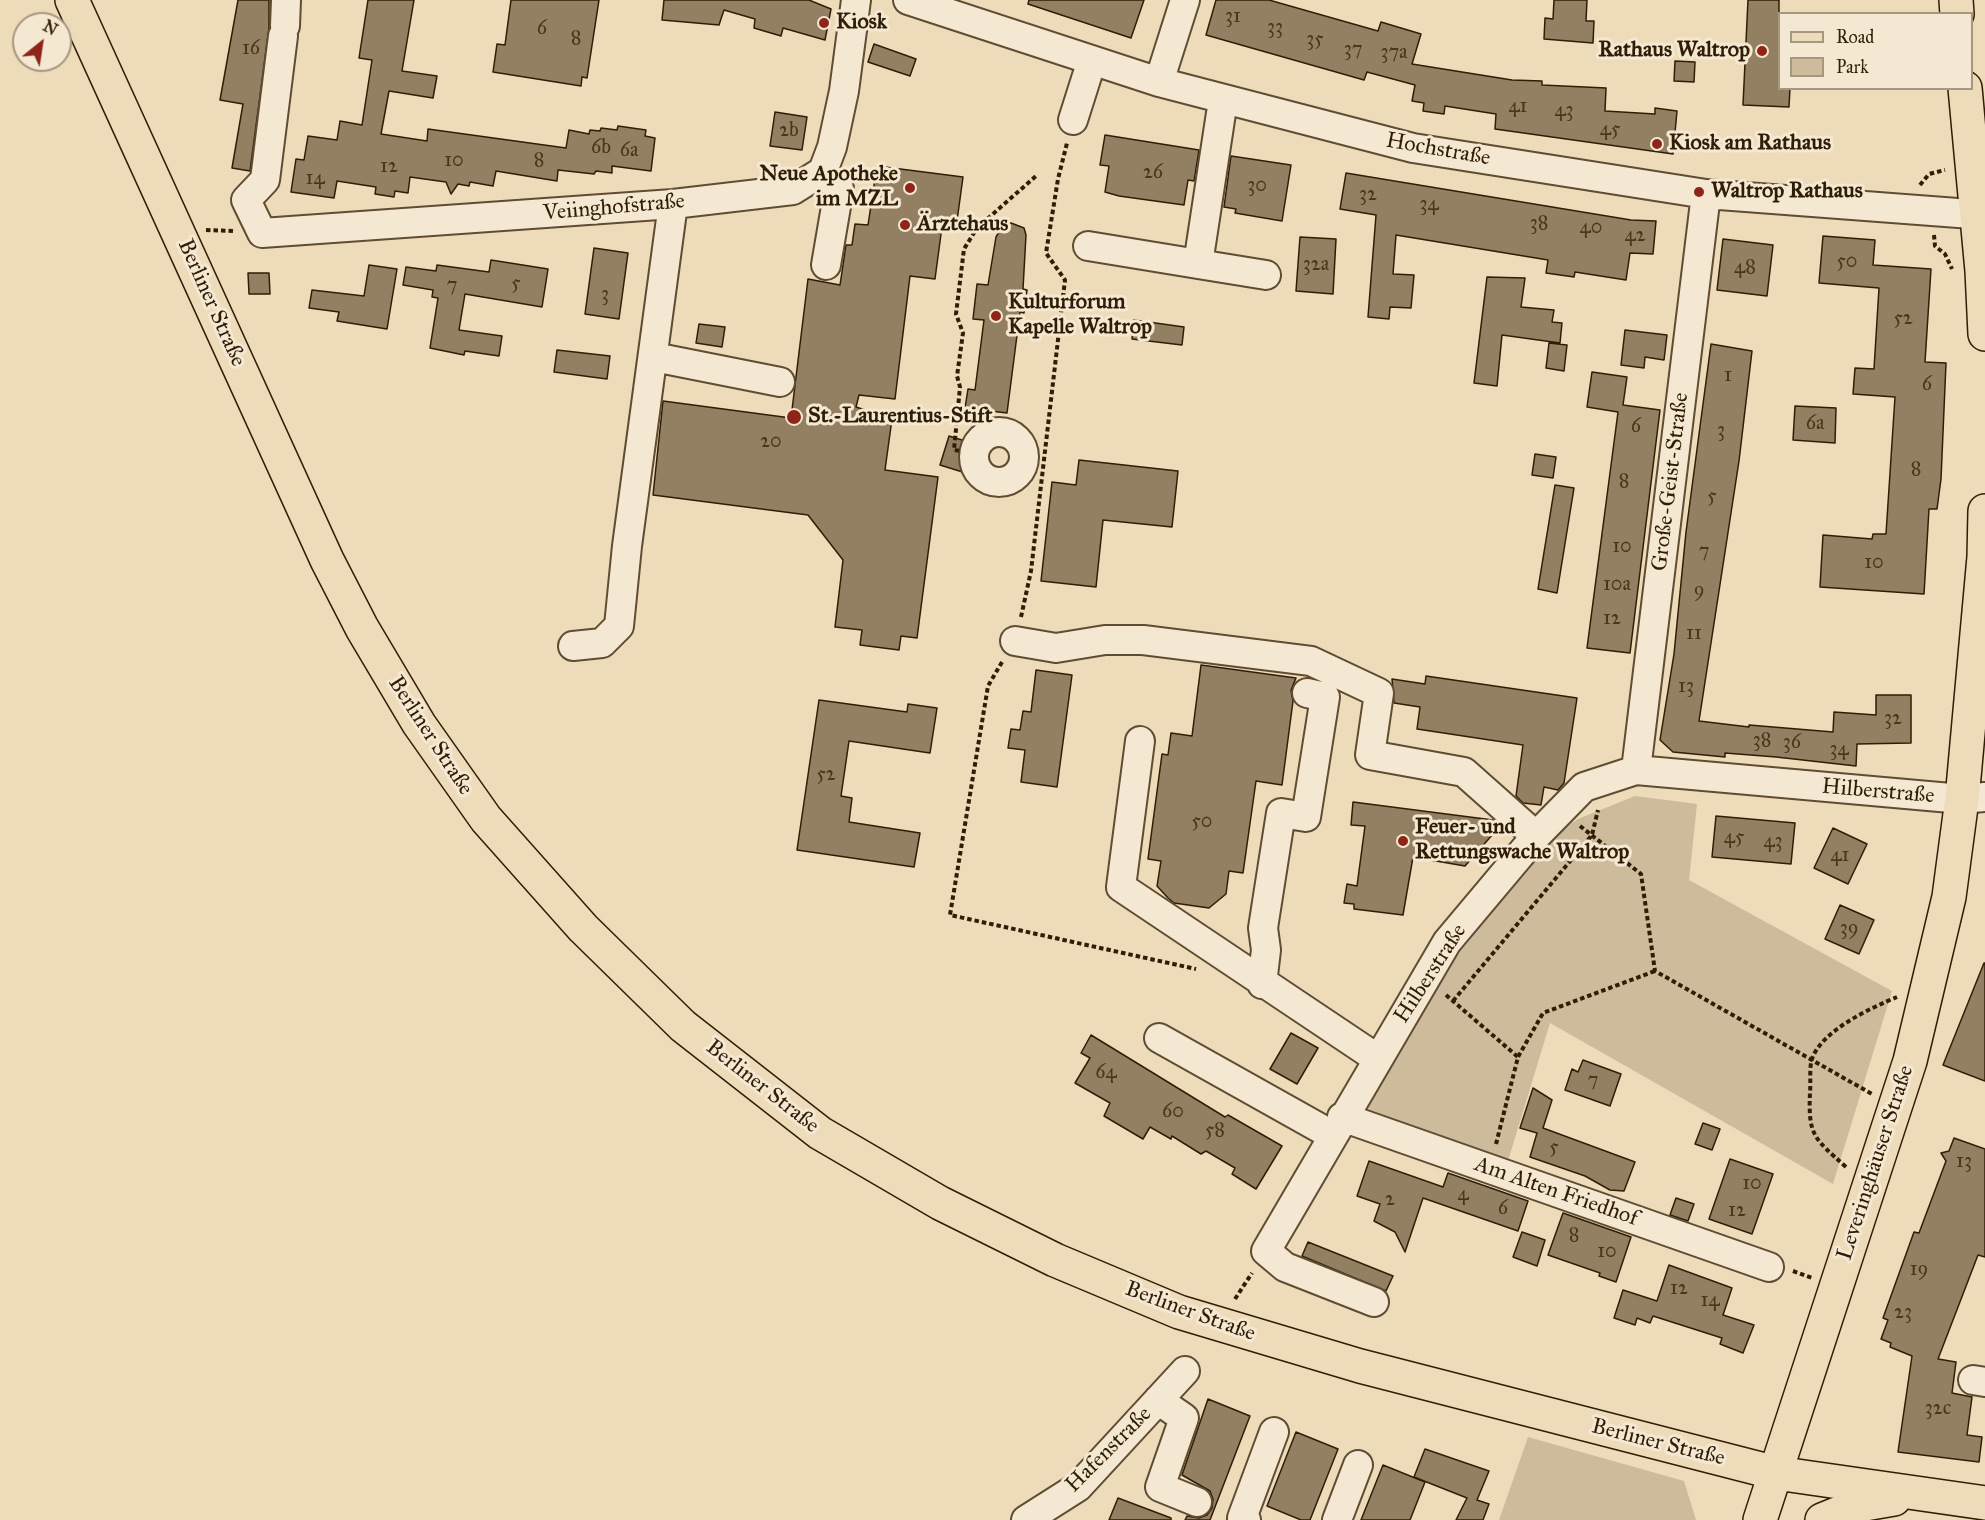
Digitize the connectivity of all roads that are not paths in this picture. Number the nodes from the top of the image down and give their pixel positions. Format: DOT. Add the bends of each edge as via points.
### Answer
graph roads {
  1 [pos="72,0"];
  2 [pos="856,0"];
  3 [pos="908,0"];
  4 [pos="1185,0"];
  5 [pos="285,20"];
  6 [pos="1092,60"];
  7 [pos="1159,82"];
  8 [pos="1965,90"];
  9 [pos="1223,100"];
  10 [pos="1073,120"];
  11 [pos="823,171"];
  12 [pos="1706,194"];
  13 [pos="673,204"];
  14 [pos="1981,215"];
  15 [pos="1088,246"];
  16 [pos="1198,264"];
  17 [pos="826,265"];
  18 [pos="1266,275"];
  19 [pos="1985,334"];
  20 [pos="654,357"];
  21 [pos="780,382"];
  22 [pos="974,453"];
  23 [pos="1034,462"];
  24 [pos="1985,518"];
  25 [pos="1015,641"];
  26 [pos="573,646"];
  27 [pos="1307,693"];
  28 [pos="1140,741"];
  29 [pos="1636,770"];
  30 [pos="1974,798"];
  31 [pos="1536,836"];
  32 [pos="1262,984"];
  33 [pos="1159,1038"];
  34 [pos="1378,1059"];
  35 [pos="1337,1126"];
  36 [pos="1769,1267"];
  37 [pos="1374,1302"];
  38 [pos="1185,1371"];
  39 [pos="1158,1400"];
  40 [pos="1274,1432"];
  41 [pos="1358,1465"];
  42 [pos="1776,1473"];
  43 [pos="1920,1495"];
  44 [pos="1197,1502"];
  45 [pos="1985,1503"];
  46 [pos="1026,1520"];
  47 [pos="1246,1520"];
  48 [pos="1337,1520"];
  49 [pos="1760,1520"];
  50 [pos="1822,1520"];
  1 -- 42 [label="main road, Berliner Straße" via="327,560 419,724 486,819 583,928 683,1026 820,1133 940,1203 1055,1260 1179,1312 1360,1366"];
  2 -- 11 [label="street" via="837,125"];
  3 -- 6 [label="street, Hochstraße"];
  4 -- 7 [label="street"];
  5 -- 13 [label="street, Veiinghofstraße" via="265,180 246,200 262,232"];
  6 -- 7 [label="street, Hochstraße"];
  6 -- 10 [label="street"];
  7 -- 9 [label="street, Hochstraße"];
  8 -- 14 [label="main road" via="1972,169"];
  9 -- 12 [label="street, Hochstraße" via="1413,148"];
  9 -- 16 [label="street"];
  11 -- 13 [label="street, Veiinghofstraße" via="793,190"];
  11 -- 17 [label="street" via="839,189"];
  12 -- 14 [label="street, Hochstraße"];
  12 -- 29 [label="street, Große-Geist-Straße"];
  13 -- 20 [label="street"];
  14 -- 19 [label="main road"];
  15 -- 16 [label="street"];
  16 -- 18 [label="street"];
  20 -- 21 [label="street"];
  20 -- 26 [label="street" via="619,626 602,643"];
  22 -- 23 [label="street" via="978,472 995,482 1014,477"];
  24 -- 30 [label="main road, Leveringhäuser Straße"];
  25 -- 31 [label="street" via="1056,648 1106,640 1143,640 1311,661 1379,693 1370,755 1464,772"];
  27 -- 32 [label="street" via="1325,697 1306,818 1281,813 1263,928 1266,950"];
  28 -- 32 [label="street" via="1121,887"];
  29 -- 30 [label="street, Hilberstraße"];
  29 -- 31 [label="street, Hilberstraße" via="1584,787"];
  30 -- 42 [label="main road, Leveringhäuser Straße" via="1910,1061"];
  31 -- 34 [label="street, Hilberstraße" via="1448,942"];
  32 -- 34 [label="street"];
  33 -- 35 [label="street, Am Alten Friedhof"];
  34 -- 35 [label="street, Hilberstraße"];
  35 -- 36 [label="street, Am Alten Friedhof" via="1490,1168"];
  35 -- 37 [label="street, Hilberstraße" via="1266,1251 1285,1267"];
  38 -- 39 [label="street, Hafenstraße"];
  39 -- 44 [label="street" via="1184,1419 1160,1487"];
  39 -- 46 [label="street, Hafenstraße" via="1078,1487"];
  40 -- 47 [label="street" via="1242,1518"];
  41 -- 48 [label="street"];
  42 -- 43 [label="main road, Berliner Straße"];
  42 -- 49 [label="main road, Leveringhäuser Straße"];
  43 -- 45 [label="main road, Berliner Straße"];
  43 -- 50 [label="main road" via="1858,1505"];
}
